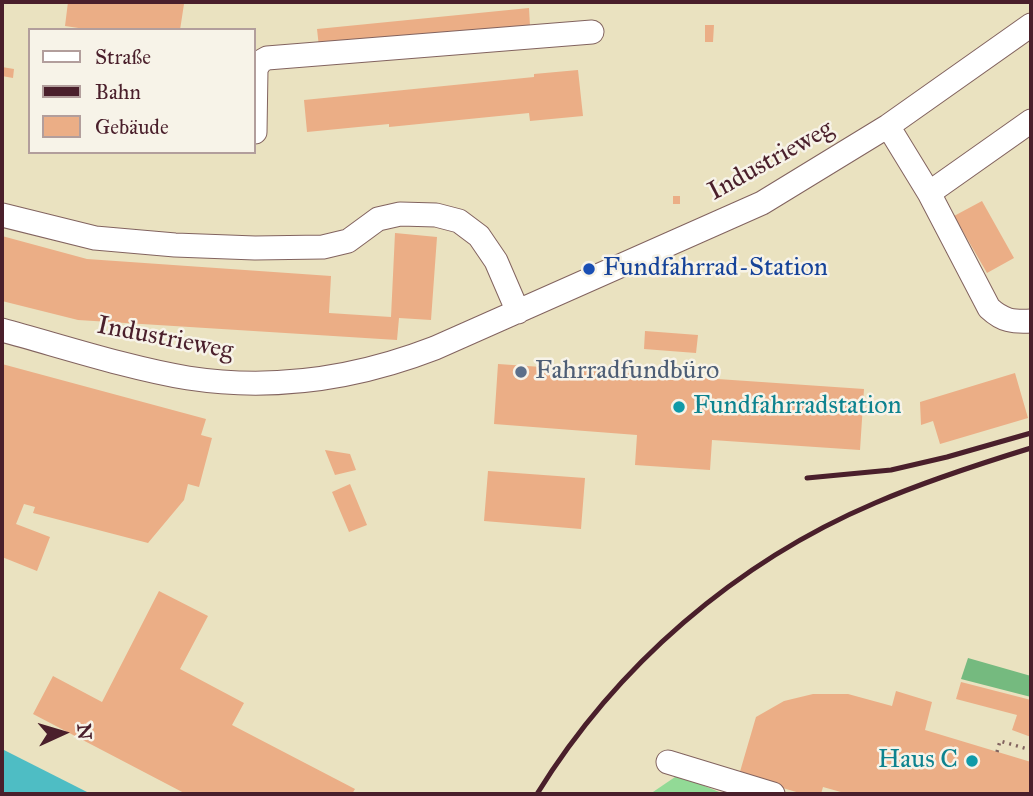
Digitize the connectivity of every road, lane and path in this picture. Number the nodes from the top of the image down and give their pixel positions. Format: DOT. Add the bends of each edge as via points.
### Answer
graph roads {
  1 [pos="1031,25"];
  2 [pos="592,32"];
  3 [pos="256,69"];
  4 [pos="1031,121"];
  5 [pos="888,126"];
  6 [pos="929,192"];
  7 [pos="2,215"];
  8 [pos="518,312"];
  9 [pos="1031,321"];
  10 [pos="2,330"];
  11 [pos="1031,750"];
  12 [pos="997,752"];
  13 [pos="668,762"];
  14 [pos="773,794"];
  1 -- 5 [label="street, Industrieweg"];
  2 -- 3 [label="street" via="267,58"];
  4 -- 6 [label="street"];
  5 -- 6 [label="street"];
  5 -- 8 [label="street, Industrieweg" via="762,203"];
  6 -- 9 [label="street" via="989,308 1012,322"];
  7 -- 8 [label="street" via="95,238 255,248 323,247 348,240 378,219 436,215 460,221 479,236"];
  8 -- 10 [label="street, Industrieweg" via="388,365 276,383 187,378"];
  11 -- 12 [label="path" via="1000,741"];
  13 -- 14 [label="street"];
}
